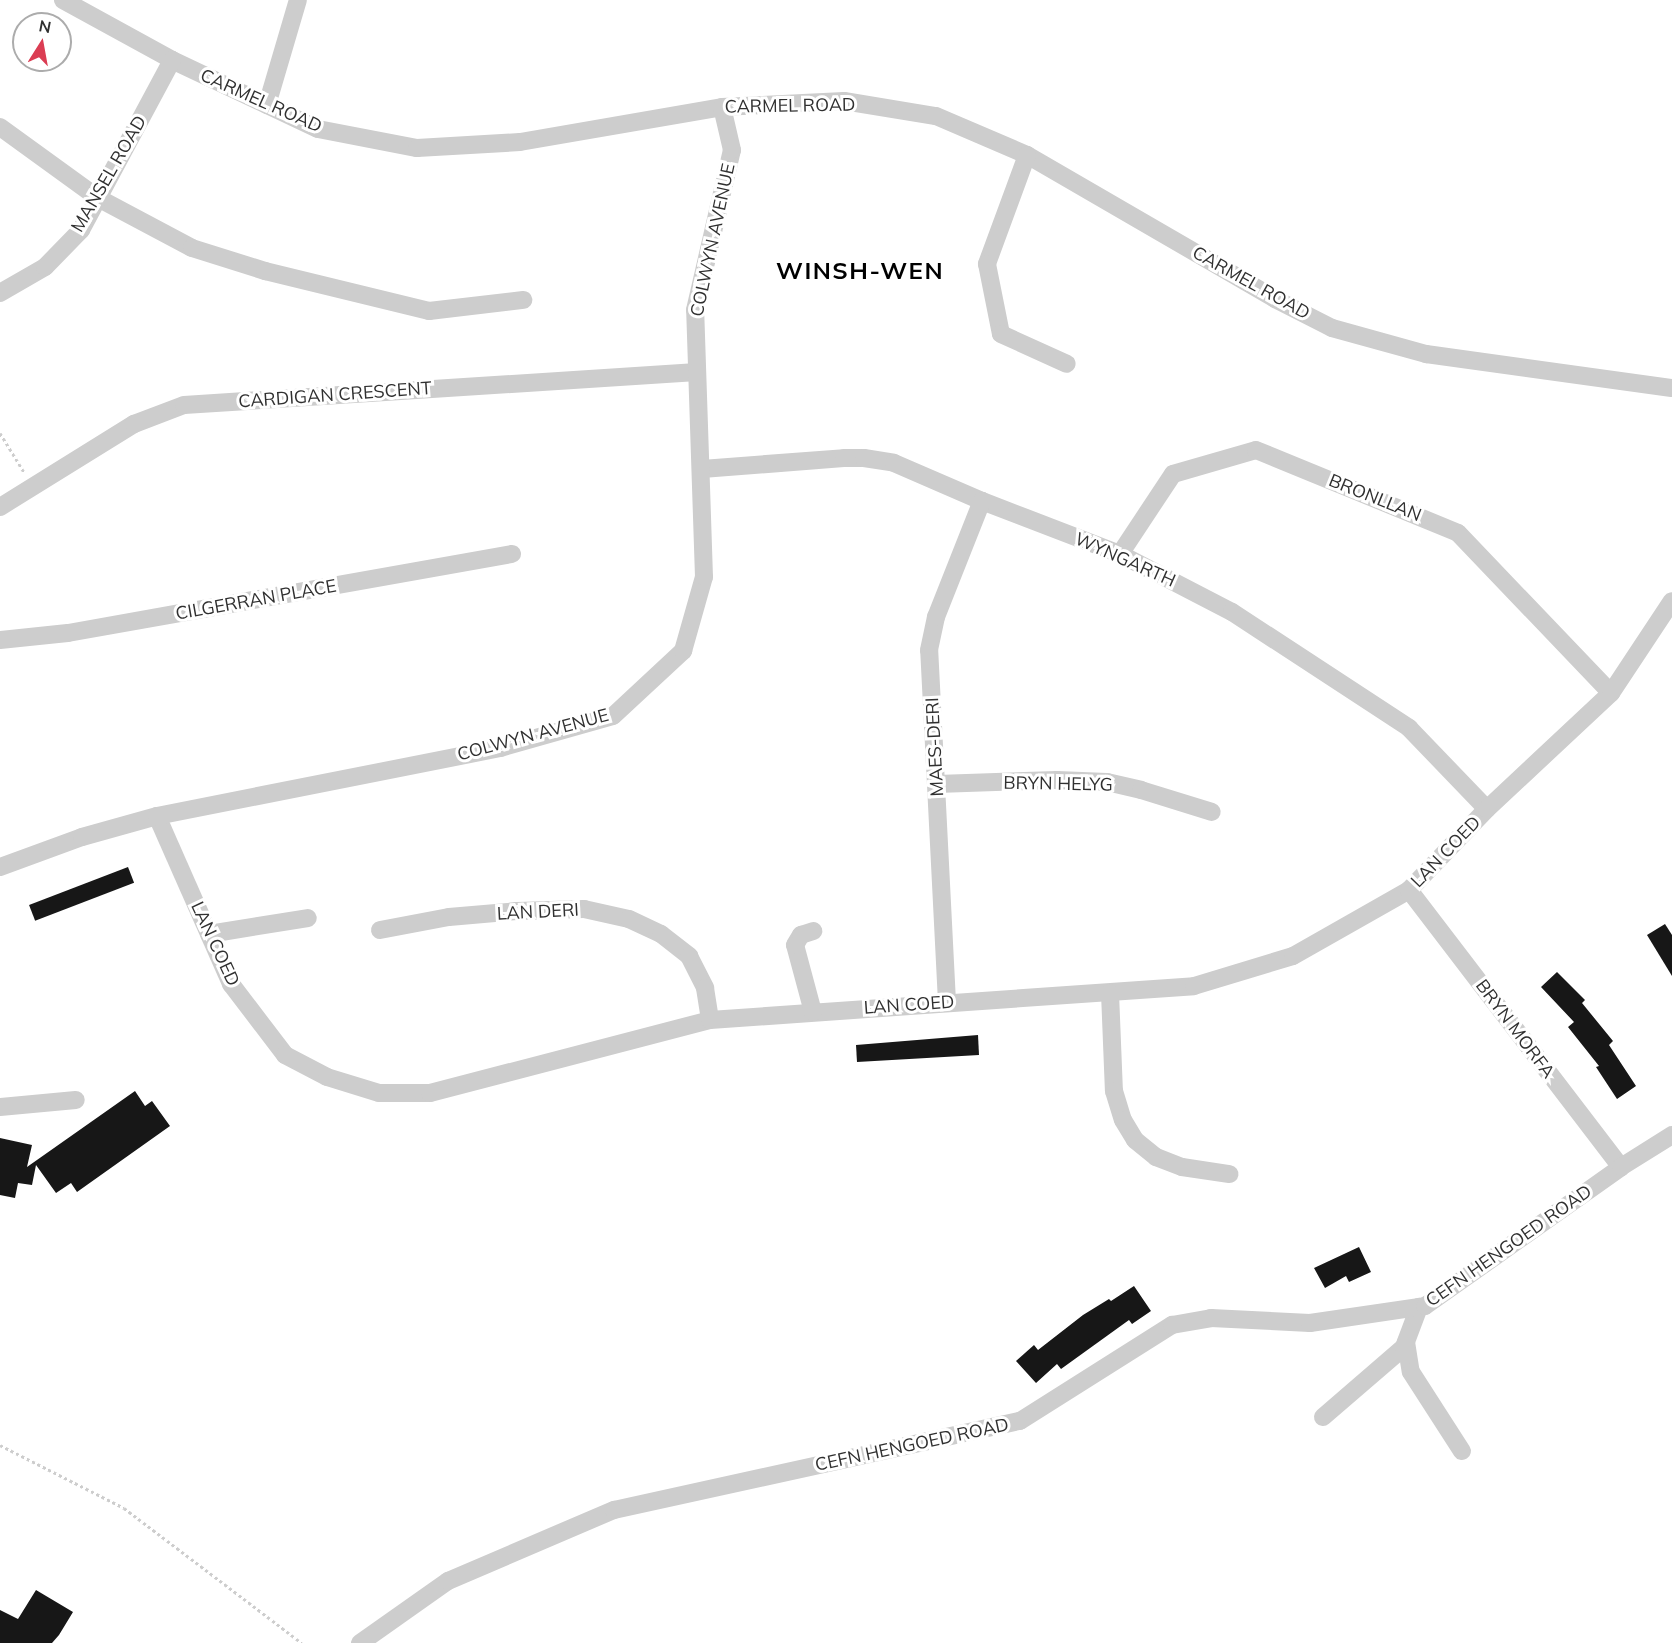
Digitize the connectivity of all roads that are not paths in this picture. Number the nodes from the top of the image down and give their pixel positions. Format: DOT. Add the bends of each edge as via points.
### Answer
graph roads {
  1 [pos="63,0"];
  2 [pos="298,0"];
  3 [pos="172,60"];
  4 [pos="267,105"];
  5 [pos="722,107"];
  6 [pos="0,127"];
  7 [pos="1027,155"];
  8 [pos="98,198"];
  9 [pos="0,293"];
  10 [pos="523,300"];
  11 [pos="1067,364"];
  12 [pos="697,372"];
  13 [pos="1672,388"];
  14 [pos="702,469"];
  15 [pos="982,501"];
  16 [pos="0,507"];
  17 [pos="512,554"];
  18 [pos="1120,554"];
  19 [pos="1672,601"];
  20 [pos="0,640"];
  21 [pos="1611,693"];
  22 [pos="937,784"];
  23 [pos="1487,809"];
  24 [pos="1212,812"];
  25 [pos="157,816"];
  26 [pos="0,867"];
  27 [pos="1409,890"];
  28 [pos="308,918"];
  29 [pos="380,930"];
  30 [pos="813,931"];
  31 [pos="209,934"];
  32 [pos="1110,993"];
  33 [pos="947,1002"];
  34 [pos="813,1012"];
  35 [pos="710,1020"];
  36 [pos="76,1100"];
  37 [pos="0,1107"];
  38 [pos="1672,1135"];
  39 [pos="1621,1167"];
  40 [pos="1229,1174"];
  41 [pos="1419,1307"];
  42 [pos="1406,1342"];
  43 [pos="1323,1417"];
  44 [pos="1462,1451"];
  45 [pos="360,1643"];
  1 -- 3 [label="street, CARMEL ROAD"];
  2 -- 4 [label="street"];
  3 -- 4 [label="street, CARMEL ROAD"];
  3 -- 8 [label="street, MANSEL ROAD"];
  4 -- 5 [label="street, CARMEL ROAD" via="318,129 417,148 519,142"];
  5 -- 7 [label="street, CARMEL ROAD" via="844,101 936,116"];
  5 -- 12 [label="street, COLWYN AVENUE" via="732,150 695,310"];
  6 -- 8 [label="street"];
  7 -- 11 [label="street" via="987,264 1001,334"];
  7 -- 13 [label="street, CARMEL ROAD" via="1332,328 1426,354"];
  8 -- 9 [label="street, MANSEL ROAD" via="81,230 45,267"];
  8 -- 10 [label="street" via="192,248 265,271 429,311"];
  12 -- 14 [label="street, COLWYN AVENUE"];
  12 -- 16 [label="street, CARDIGAN CRESCENT" via="184,405 134,424"];
  14 -- 15 [label="street, WYNGARTH" via="864,458 894,463"];
  14 -- 25 [label="street, COLWYN AVENUE" via="704,577 683,651 613,716 500,748"];
  15 -- 18 [label="street, WYNGARTH"];
  15 -- 22 [label="street, MAES-DERI" via="936,617 929,650"];
  17 -- 20 [label="street, CILGERRAN PLACE" via="68,633"];
  18 -- 21 [label="street, BRONLLAN" via="1173,474 1256,450 1458,533"];
  18 -- 23 [label="street, WYNGARTH" via="1232,612 1409,728"];
  19 -- 21 [label="street, LAN COED"];
  21 -- 23 [label="street, LAN COED"];
  22 -- 24 [label="street, BRYN HELYG" via="1107,782"];
  22 -- 33 [label="street, MAES-DERI"];
  23 -- 27 [label="street, LAN COED"];
  25 -- 26 [label="street, COLWYN AVENUE" via="82,837"];
  25 -- 31 [label="street, LAN COED"];
  27 -- 32 [label="street, LAN COED" via="1293,957 1194,986"];
  27 -- 39 [label="street, BRYN MORFA"];
  28 -- 31 [label="street"];
  29 -- 35 [label="street, LAN DERI" via="449,917 517,911 584,909 629,919 661,934 689,956 705,988"];
  30 -- 34 [label="street" via="801,935 795,945"];
  31 -- 35 [label="street, LAN COED" via="231,984 285,1055 327,1077 379,1093 430,1093"];
  32 -- 33 [label="street, LAN COED"];
  32 -- 40 [label="street" via="1114,1091 1123,1120 1135,1140 1156,1157 1182,1167"];
  33 -- 34 [label="street, LAN COED"];
  34 -- 35 [label="street, LAN COED"];
  36 -- 37 [label="street"];
  38 -- 39 [label="street, CEFN HENGOED ROAD"];
  39 -- 41 [label="street, CEFN HENGOED ROAD"];
  41 -- 42 [label="street"];
  41 -- 45 [label="street, CEFN HENGOED ROAD" via="1310,1323 1212,1318 1172,1326 1020,1421 614,1510 448,1581"];
  42 -- 43 [label="street"];
  42 -- 44 [label="street" via="1411,1372"];
}
